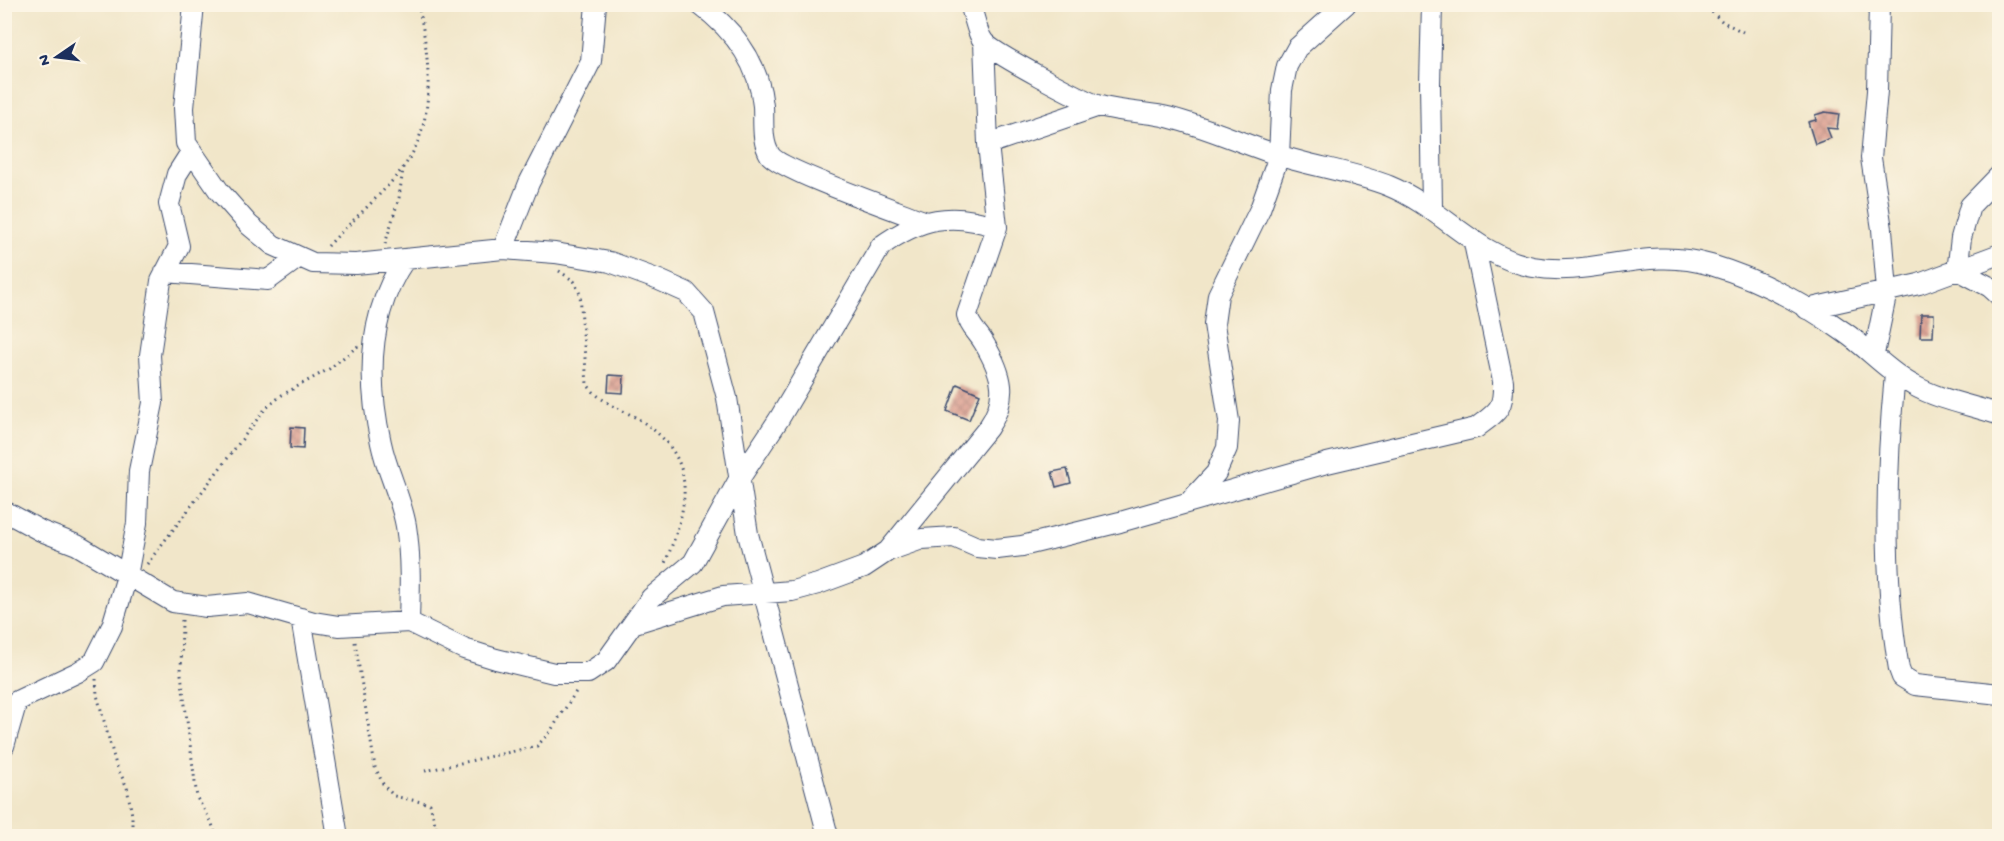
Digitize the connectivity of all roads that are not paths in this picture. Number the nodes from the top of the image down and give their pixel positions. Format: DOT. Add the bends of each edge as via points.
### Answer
graph roads {
  1 [pos="194,4"];
  2 [pos="597,4"];
  3 [pos="699,4"];
  4 [pos="970,4"];
  5 [pos="1346,4"];
  6 [pos="1432,4"];
  7 [pos="1879,4"];
  8 [pos="984,42"];
  9 [pos="1099,106"];
  10 [pos="988,144"];
  11 [pos="191,152"];
  12 [pos="1279,156"];
  13 [pos="2000,175"];
  14 [pos="1432,208"];
  15 [pos="926,222"];
  16 [pos="997,227"];
  17 [pos="1474,243"];
  18 [pos="503,249"];
  19 [pos="2000,254"];
  20 [pos="405,259"];
  21 [pos="306,261"];
  22 [pos="1958,271"];
  23 [pos="165,272"];
  24 [pos="1887,291"];
  25 [pos="2000,296"];
  26 [pos="1807,309"];
  27 [pos="1874,354"];
  28 [pos="1895,374"];
  29 [pos="2000,416"];
  30 [pos="738,482"];
  31 [pos="1191,500"];
  32 [pos="4,511"];
  33 [pos="888,551"];
  34 [pos="131,578"];
  35 [pos="764,594"];
  36 [pos="302,618"];
  37 [pos="409,622"];
  38 [pos="635,623"];
  39 [pos="2000,694"];
  40 [pos="4,746"];
  41 [pos="337,831"];
  42 [pos="828,837"];
  1 -- 11 [label="street" via="183,131"];
  2 -- 18 [label="street" via="591,61 529,183"];
  3 -- 15 [label="street" via="734,35 750,58 760,80 765,142 771,156 813,179"];
  4 -- 8 [label="street"];
  5 -- 12 [label="street" via="1290,56 1282,90"];
  6 -- 14 [label="street"];
  7 -- 24 [label="street" via="1871,158"];
  8 -- 9 [label="street" via="1022,67"];
  8 -- 10 [label="street"];
  9 -- 10 [label="street"];
  9 -- 12 [label="street" via="1164,116"];
  10 -- 16 [label="street"];
  11 -- 21 [label="street" via="249,225 273,245"];
  11 -- 23 [label="street" via="177,174 169,204 179,246"];
  12 -- 14 [label="street" via="1389,186"];
  12 -- 31 [label="street" via="1260,209 1218,295 1214,324 1229,422 1227,448 1216,473"];
  13 -- 22 [label="street" via="1970,206 1961,238"];
  14 -- 17 [label="street"];
  15 -- 16 [label="street" via="956,218"];
  15 -- 30 [label="street" via="904,229 881,246"];
  16 -- 33 [label="street" via="967,315 970,327 984,342 996,367 1002,389 1000,409"];
  17 -- 26 [label="street" via="1500,258 1536,267 1575,268 1672,257 1710,265 1767,287"];
  17 -- 31 [label="street" via="1503,381 1504,401 1495,413 1476,428"];
  18 -- 20 [label="street"];
  18 -- 30 [label="street" via="609,262 686,292 704,312 713,341 727,398"];
  19 -- 22 [label="street"];
  20 -- 21 [label="street" via="379,263"];
  20 -- 37 [label="street" via="392,278 374,334 375,411 381,445 406,526"];
  21 -- 23 [label="street" via="268,280"];
  22 -- 24 [label="street"];
  22 -- 25 [label="street"];
  23 -- 34 [label="street" via="150,355 153,403 139,471"];
  24 -- 26 [label="street"];
  24 -- 27 [label="street"];
  26 -- 27 [label="street"];
  27 -- 28 [label="street"];
  28 -- 29 [label="street" via="1936,396"];
  28 -- 39 [label="street" via="1889,498 1899,669 1902,677 1915,685"];
  30 -- 35 [label="street"];
  30 -- 38 [label="street" via="693,563 651,598"];
  31 -- 33 [label="street" via="1022,546 977,547 954,537 938,536"];
  32 -- 34 [label="street" via="77,545"];
  33 -- 35 [label="street" via="840,577 792,591"];
  34 -- 36 [label="street" via="173,602 207,607 248,603"];
  34 -- 40 [label="street" via="94,662 17,701"];
  35 -- 38 [label="street" via="723,596"];
  35 -- 42 [label="street"];
  36 -- 37 [label="street" via="339,626"];
  36 -- 41 [label="street"];
  37 -- 38 [label="street" via="464,649 554,673 588,673 606,661"];
}
